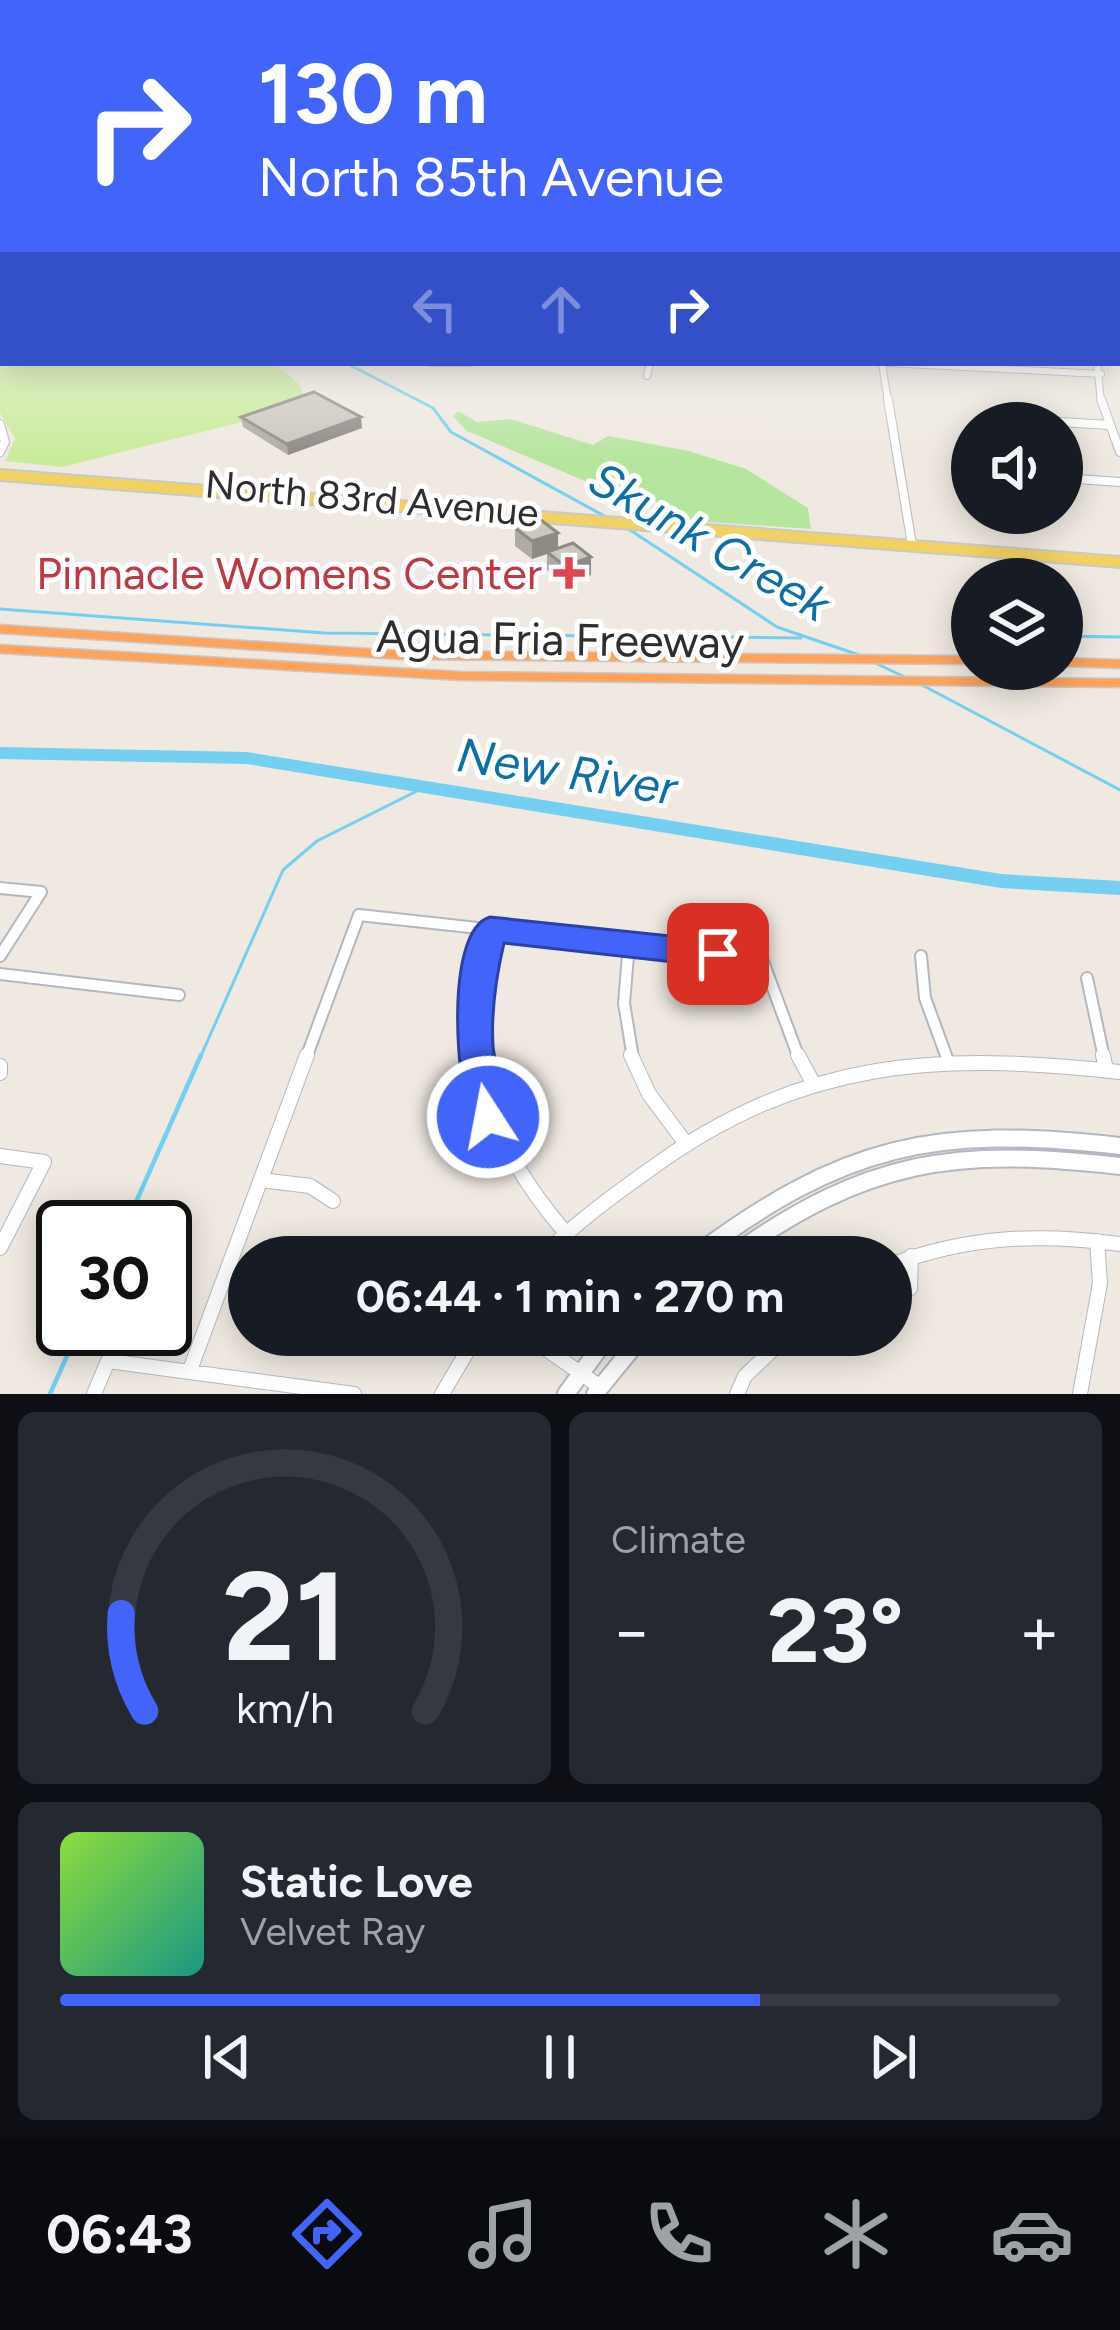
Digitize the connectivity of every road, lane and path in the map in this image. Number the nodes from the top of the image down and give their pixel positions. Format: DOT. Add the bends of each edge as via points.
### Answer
graph roads {
  1 [pos="649,366"];
  2 [pos="885,366"];
  3 [pos="944,366"];
  4 [pos="1098,366"];
  5 [pos="1101,374"];
  6 [pos="647,376"];
  7 [pos="1083,423"];
  8 [pos="0,424"];
  9 [pos="1109,425"];
  10 [pos="0,452"];
  11 [pos="1120,452"];
  12 [pos="0,471"];
  13 [pos="1083,479"];
  14 [pos="1120,482"];
  15 [pos="912,544"];
  16 [pos="1120,562"];
  17 [pos="0,629"];
  18 [pos="0,649"];
  19 [pos="951,660"];
  20 [pos="1083,663"];
  21 [pos="1120,664"];
  22 [pos="1120,683"];
  23 [pos="0,888"];
  24 [pos="490,929"];
  25 [pos="629,944"];
  26 [pos="0,956"];
  27 [pos="921,956"];
  28 [pos="0,974"];
  29 [pos="1087,978"];
  30 [pos="179,995"];
  31 [pos="947,1059"];
  32 [pos="1113,1071"];
  33 [pos="812,1081"];
  34 [pos="684,1141"];
  35 [pos="1120,1146"];
  36 [pos="0,1156"];
  37 [pos="1120,1166"];
  38 [pos="261,1180"];
  39 [pos="333,1201"];
  40 [pos="565,1232"];
  41 [pos="561,1236"];
  42 [pos="719,1236"];
  43 [pos="759,1236"];
  44 [pos="1097,1241"];
  45 [pos="1120,1244"];
  46 [pos="0,1248"];
  47 [pos="912,1256"];
  48 [pos="465,1356"];
  49 [pos="558,1356"];
  50 [pos="592,1356"];
  51 [pos="625,1356"];
  52 [pos="769,1356"];
  53 [pos="190,1370"];
  54 [pos="580,1371"];
  55 [pos="597,1390"];
  56 [pos="736,1392"];
  57 [pos="94,1394"];
  58 [pos="354,1394"];
  59 [pos="442,1394"];
  60 [pos="566,1394"];
  61 [pos="1079,1394"];
  1 -- 6 [label="street"];
  2 -- 15 [label="street"];
  3 -- 5 [label="street"];
  4 -- 5 [label="street"];
  5 -- 9 [label="street"];
  7 -- 9 [label="street"];
  8 -- 10 [label="street"];
  9 -- 11 [label="street"];
  12 -- 15 [label="main road, North 83rd Avenue"];
  13 -- 14 [label="street"];
  15 -- 16 [label="main road, North 83rd Avenue"];
  17 -- 19 [label="highway, Agua Fria Freeway" via="400,655"];
  18 -- 22 [label="highway, Agua Fria Freeway" via="461,676"];
  20 -- 21 [label="highway"];
  23 -- 26 [label="street" via="40,892"];
  24 -- 25 [label="street"];
  24 -- 38 [label="street" via="359,915"];
  24 -- 40 [label="street" via="478,980 478,1078 506,1157"];
  25 -- 33 [label="street" via="762,958"];
  25 -- 34 [label="street" via="620,997 625,1046 651,1102"];
  27 -- 31 [label="street" via="925,998"];
  28 -- 30 [label="street"];
  29 -- 32 [label="street"];
  31 -- 32 [label="street"];
  31 -- 33 [label="street"];
  33 -- 34 [label="street"];
  34 -- 40 [label="street"];
  35 -- 42 [label="street" via="983,1134 900,1144 818,1172"];
  36 -- 46 [label="street" via="44,1162"];
  37 -- 43 [label="street" via="990,1154 910,1165 832,1191"];
  38 -- 39 [label="street" via="310,1186"];
  38 -- 53 [label="street"];
  40 -- 41 [label="street"];
  44 -- 45 [label="street"];
  44 -- 47 [label="street" via="989,1238"];
  44 -- 61 [label="street" via="1103,1287 1079,1365"];
  48 -- 59 [label="street"];
  49 -- 54 [label="street"];
  50 -- 54 [label="street"];
  51 -- 55 [label="street"];
  52 -- 56 [label="street"];
  53 -- 57 [label="street" via="108,1361"];
  53 -- 58 [label="street"];
  54 -- 55 [label="street"];
  54 -- 60 [label="street"];
}
